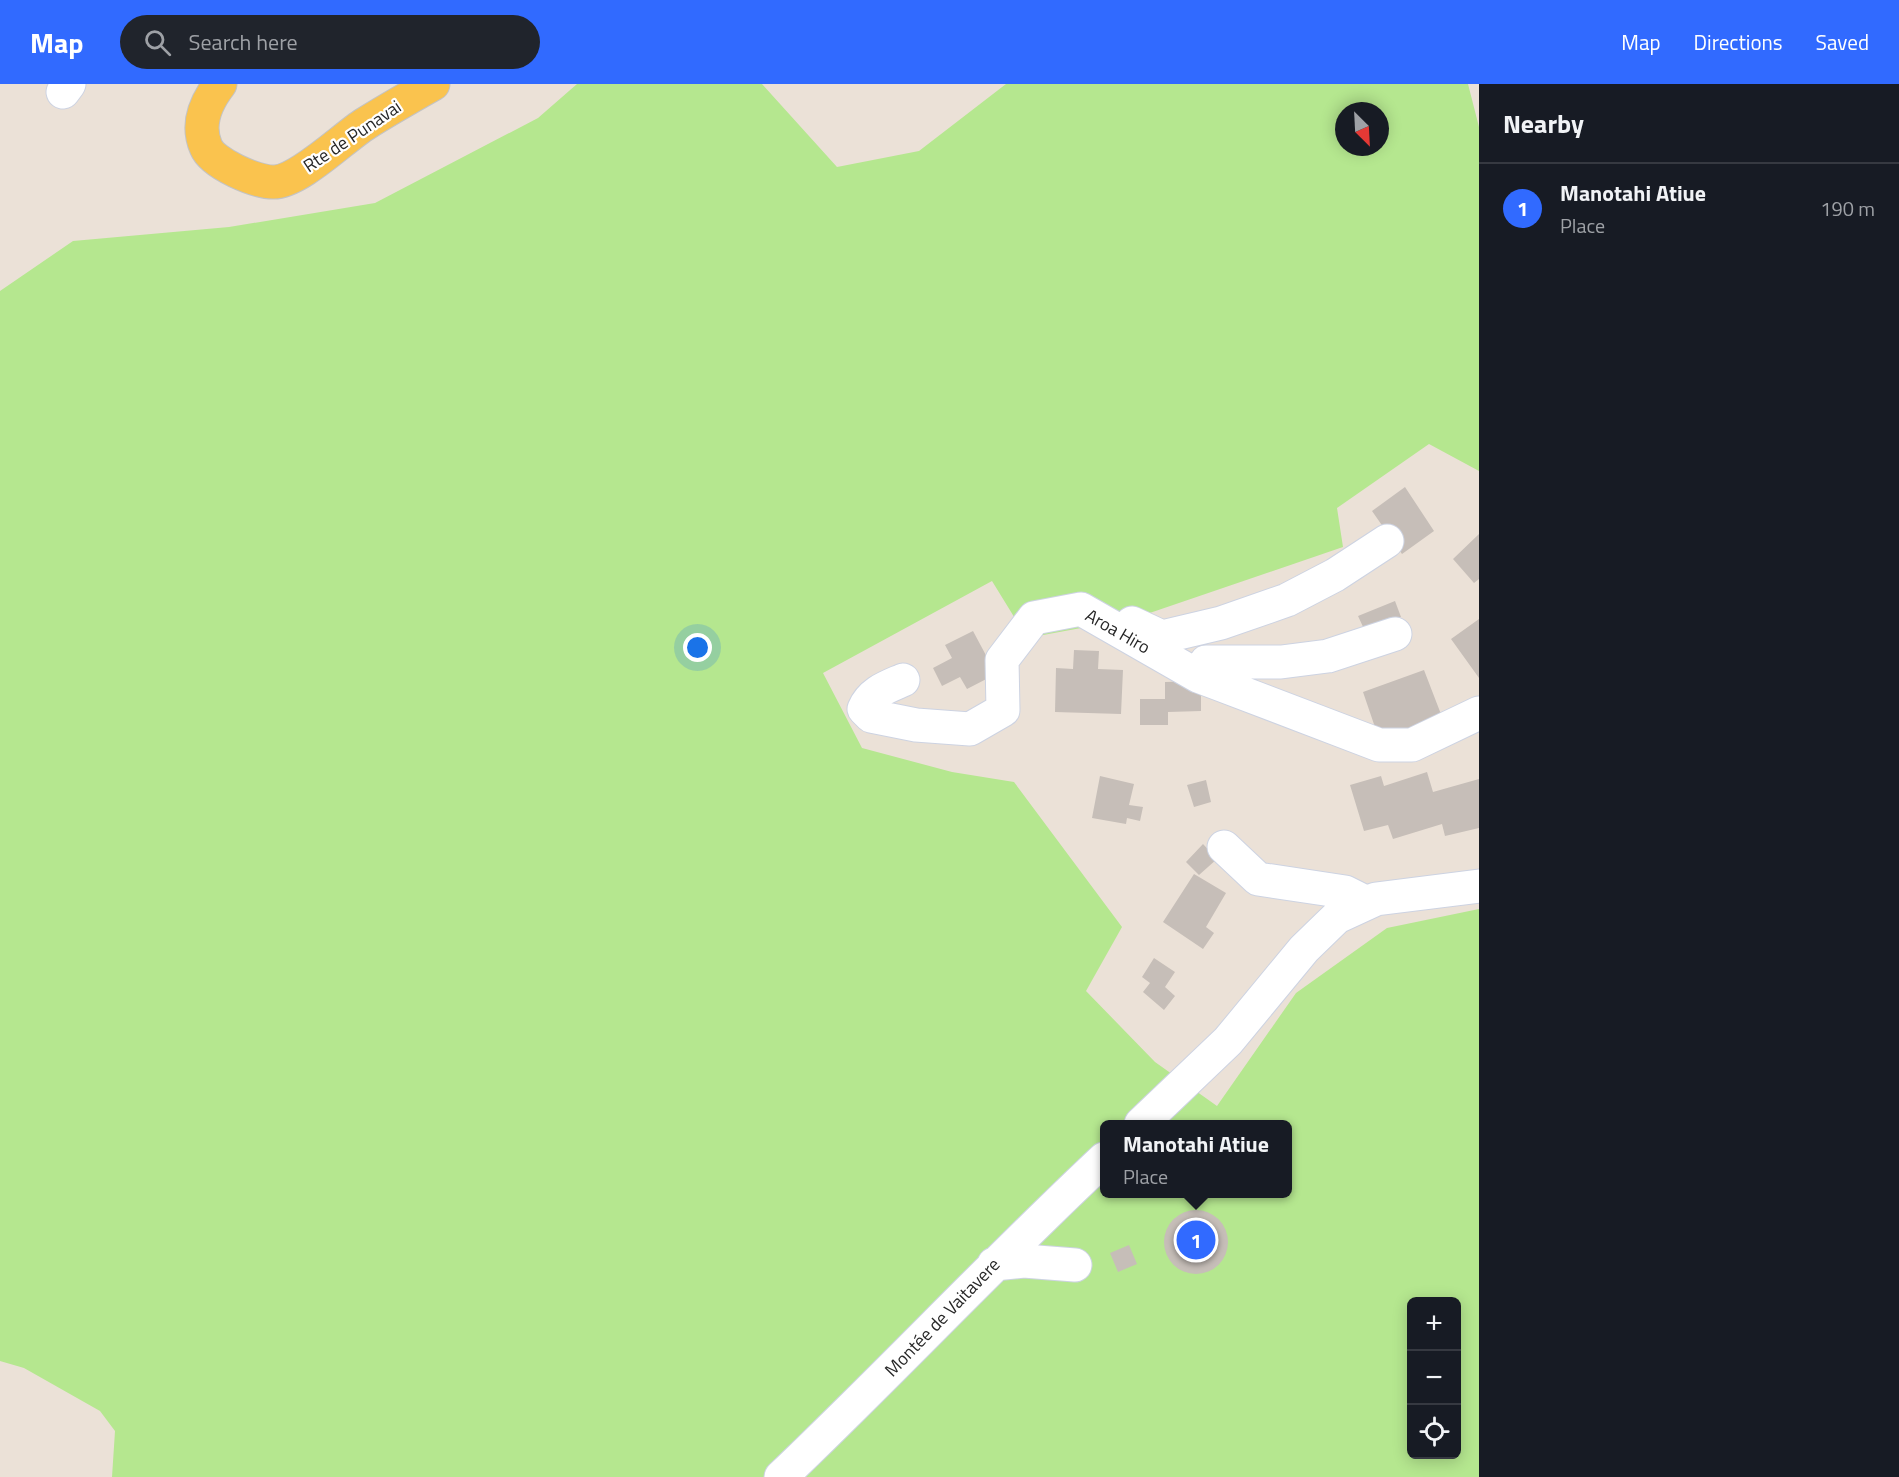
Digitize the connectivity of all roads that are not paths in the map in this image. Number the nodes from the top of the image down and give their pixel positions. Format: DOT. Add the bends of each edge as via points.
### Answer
graph roads {
  1 [pos="220,84"];
  2 [pos="433,84"];
  3 [pos="1387,542"];
  4 [pos="1034,618"];
  5 [pos="1395,634"];
  6 [pos="1198,676"];
  7 [pos="903,680"];
  8 [pos="1479,712"];
  9 [pos="1224,847"];
  10 [pos="1479,886"];
  11 [pos="1365,902"];
  12 [pos="1147,1120"];
  13 [pos="1100,1163"];
  14 [pos="994,1264"];
  15 [pos="1075,1265"];
  16 [pos="781,1477"];
  1 -- 2 [label="main road, Rte de Punavai" via="208,99 200,127 206,149 229,169 274,183 303,171 364,124"];
  3 -- 4 [label="street" via="1287,600 1221,623 1162,637 1066,594"];
  4 -- 6 [label="street, Aroa Hiro" via="1081,609"];
  4 -- 7 [label="street" via="1002,660 1004,710 970,729 916,725 871,716 864,709 880,690"];
  5 -- 6 [label="street" via="1328,656 1281,663 1206,662"];
  6 -- 8 [label="street, Aroa Hiro" via="1379,745 1412,745"];
  9 -- 11 [label="street" via="1258,879 1346,892"];
  10 -- 11 [label="street"];
  11 -- 12 [label="street" via="1337,917 1304,949 1227,1041"];
  13 -- 14 [label="street, Montée de Vaitavere"];
  14 -- 15 [label="street" via="1024,1261"];
  14 -- 16 [label="street, Montée de Vaitavere"];
}
